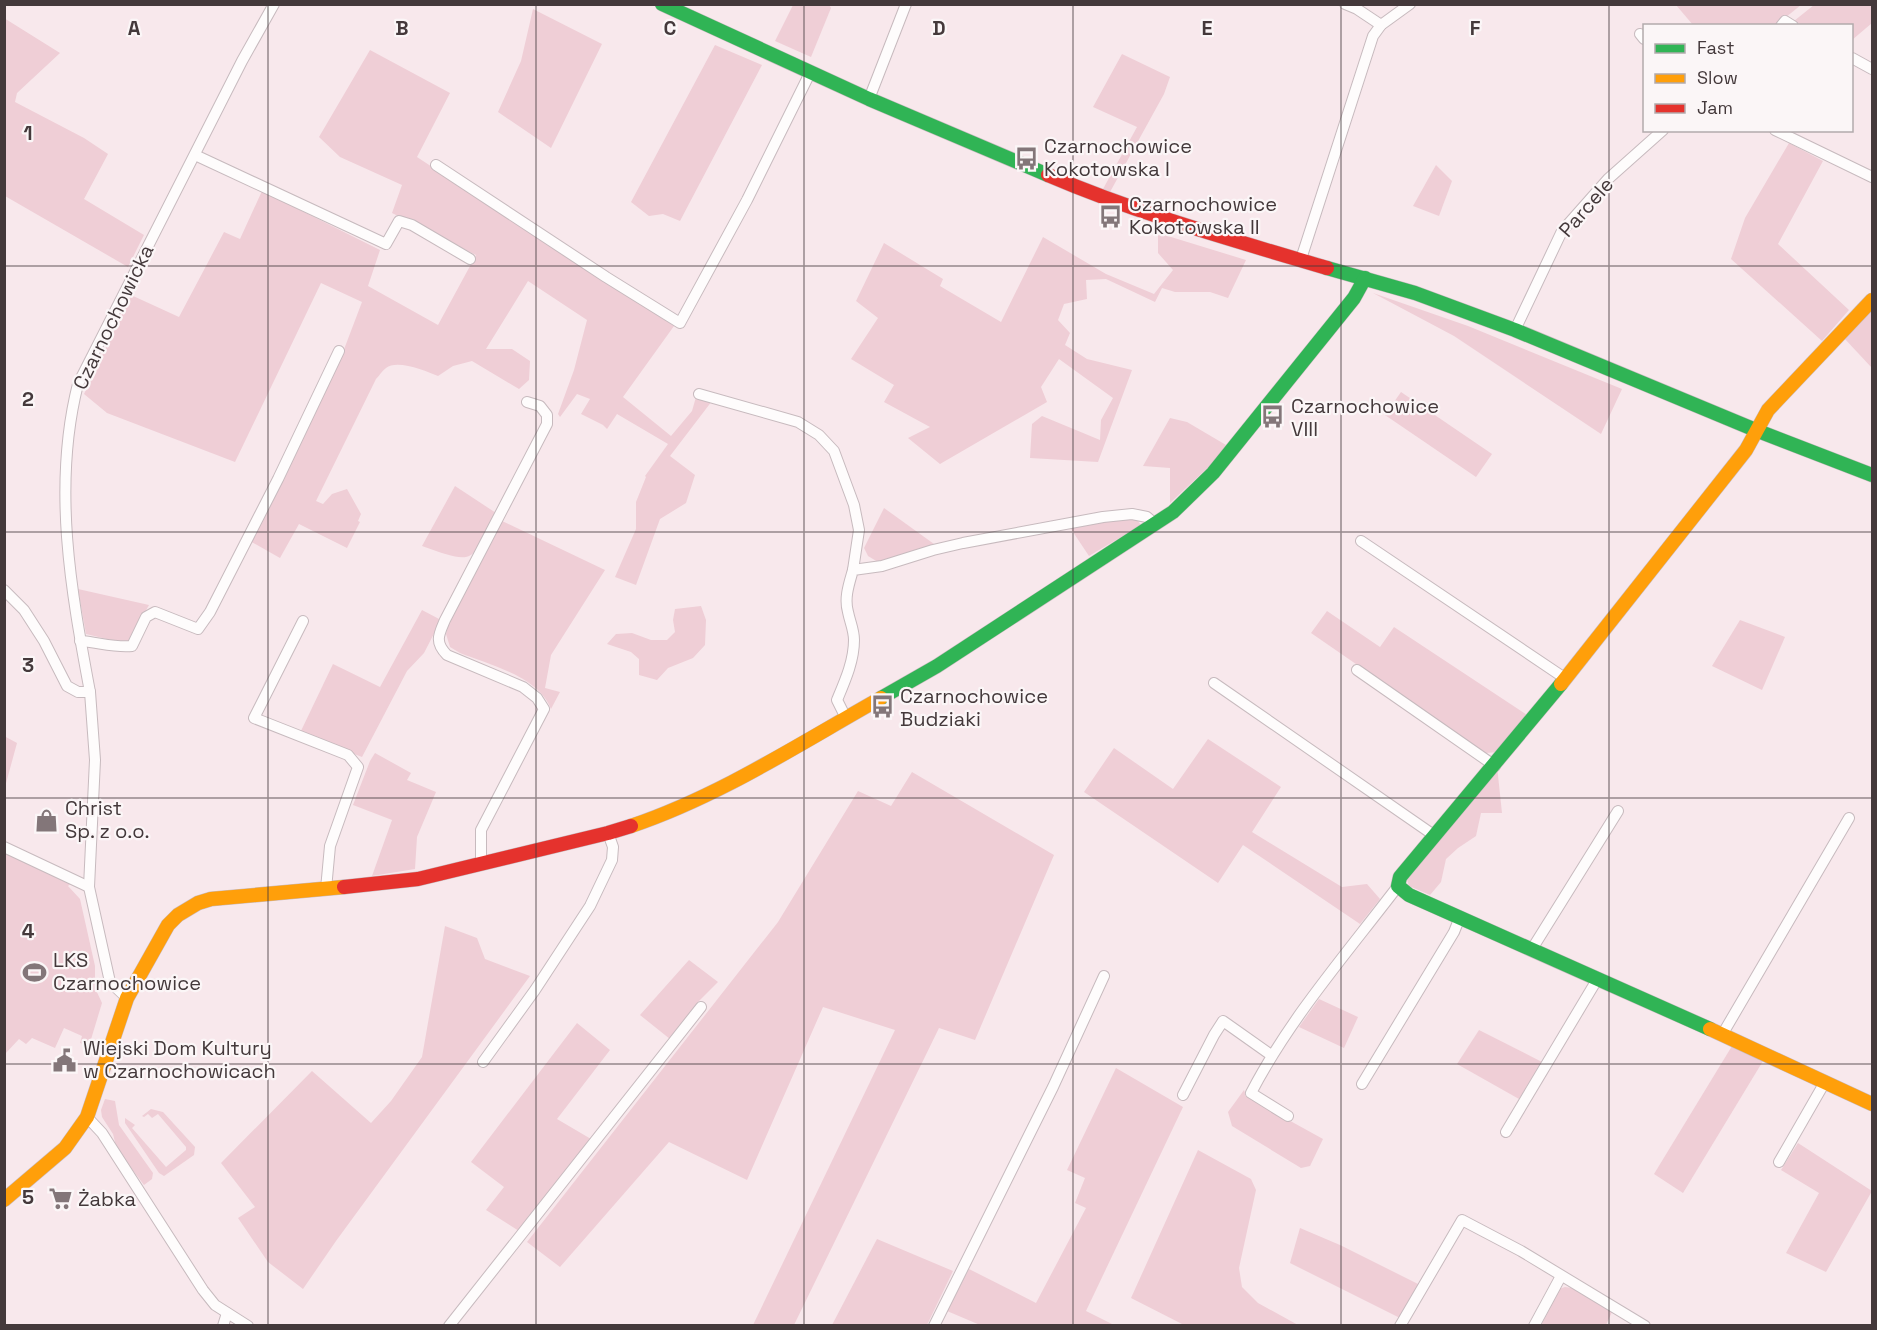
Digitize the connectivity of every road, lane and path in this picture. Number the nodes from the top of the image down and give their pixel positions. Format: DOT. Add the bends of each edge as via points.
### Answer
graph roads {
  1 [pos="274,4"];
  2 [pos="662,4"];
  3 [pos="906,4"];
  4 [pos="1345,4"];
  5 [pos="1410,4"];
  6 [pos="1381,25"];
  7 [pos="1853,59"];
  8 [pos="1872,69"];
  9 [pos="810,73"];
  10 [pos="869,99"];
  11 [pos="1661,132"];
  12 [pos="1779,132"];
  13 [pos="195,154"];
  14 [pos="436,165"];
  15 [pos="1872,177"];
  16 [pos="470,259"];
  17 [pos="1301,259"];
  18 [pos="1365,278"];
  19 [pos="1872,300"];
  20 [pos="1515,330"];
  21 [pos="339,351"];
  22 [pos="699,394"];
  23 [pos="527,402"];
  24 [pos="1758,431"];
  25 [pos="1872,475"];
  26 [pos="1155,524"];
  27 [pos="1361,541"];
  28 [pos="853,570"];
  29 [pos="4,590"];
  30 [pos="303,621"];
  31 [pos="80,641"];
  32 [pos="1357,670"];
  33 [pos="1566,679"];
  34 [pos="1214,684"];
  35 [pos="90,692"];
  36 [pos="846,718"];
  37 [pos="1495,766"];
  38 [pos="1618,811"];
  39 [pos="1849,818"];
  40 [pos="608,833"];
  41 [pos="1435,836"];
  42 [pos="4,847"];
  43 [pos="481,864"];
  44 [pos="1398,886"];
  45 [pos="89,887"];
  46 [pos="326,889"];
  47 [pos="1460,917"];
  48 [pos="1532,950"];
  49 [pos="1104,976"];
  50 [pos="1598,978"];
  51 [pos="127,998"];
  52 [pos="701,1008"];
  53 [pos="1722,1035"];
  54 [pos="1271,1055"];
  55 [pos="483,1062"];
  56 [pos="1825,1082"];
  57 [pos="1362,1084"];
  58 [pos="1183,1095"];
  59 [pos="1872,1104"];
  60 [pos="1288,1116"];
  61 [pos="87,1118"];
  62 [pos="1506,1132"];
  63 [pos="1779,1162"];
  64 [pos="4,1200"];
  65 [pos="1561,1276"];
  66 [pos="227,1313"];
  67 [pos="223,1326"];
  68 [pos="248,1326"];
  69 [pos="449,1326"];
  70 [pos="934,1326"];
  71 [pos="1400,1326"];
  72 [pos="1534,1326"];
  73 [pos="1645,1326"];
  1 -- 13 [label="street, Czarnochowicka"];
  2 -- 9 [label="street"];
  3 -- 10 [label="street"];
  4 -- 6 [label="street"];
  5 -- 6 [label="street"];
  6 -- 17 [label="street" via="1373,36"];
  7 -- 8 [label="street"];
  9 -- 10 [label="street"];
  9 -- 14 [label="street" via="680,323"];
  10 -- 17 [label="street" via="1112,202"];
  11 -- 20 [label="street, Parcele" via="1608,179 1562,231"];
  12 -- 15 [label="street"];
  13 -- 16 [label="street" via="386,244 399,221"];
  13 -- 31 [label="street, Czarnochowicka" via="78,384 72,406 64,502"];
  17 -- 18 [label="street"];
  18 -- 20 [label="street"];
  18 -- 26 [label="street" via="1354,298 1213,473 1185,502"];
  19 -- 24 [label="street" via="1768,410"];
  20 -- 24 [label="street"];
  21 -- 31 [label="street" via="216,601 198,628 155,612 146,617 132,646"];
  22 -- 28 [label="street" via="798,422 819,435 834,451 859,530"];
  23 -- 43 [label="street" via="540,406 547,415 547,424 437,639 447,655 523,687 544,709 481,830"];
  24 -- 25 [label="street"];
  24 -- 33 [label="street"];
  26 -- 28 [label="street" via="1140,515 1103,516 963,543 882,566"];
  26 -- 36 [label="street" via="937,666"];
  27 -- 33 [label="street"];
  28 -- 36 [label="street" via="847,593 854,640 851,665 837,700"];
  29 -- 35 [label="street" via="24,610 67,686 78,692"];
  30 -- 46 [label="street" via="254,718 348,755 358,767 330,846"];
  31 -- 35 [label="street, Czarnochowicka"];
  32 -- 37 [label="street"];
  33 -- 37 [label="street"];
  34 -- 41 [label="street"];
  35 -- 45 [label="street, Czarnochowicka" via="95,760"];
  36 -- 40 [label="street" via="719,790 669,813"];
  37 -- 41 [label="street"];
  38 -- 48 [label="street"];
  39 -- 53 [label="street"];
  40 -- 43 [label="street"];
  40 -- 55 [label="street" via="612,860 590,906"];
  41 -- 44 [label="street" via="1400,877"];
  42 -- 45 [label="street"];
  43 -- 46 [label="street" via="394,883"];
  44 -- 47 [label="street" via="1409,895"];
  44 -- 54 [label="street"];
  45 -- 51 [label="street, Czarnochowicka" via="110,982"];
  46 -- 51 [label="street" via="249,894 198,903 168,925"];
  47 -- 48 [label="street"];
  47 -- 57 [label="street"];
  48 -- 50 [label="street"];
  49 -- 70 [label="street" via="1053,1088"];
  50 -- 53 [label="street"];
  50 -- 62 [label="street"];
  51 -- 61 [label="street"];
  52 -- 69 [label="street"];
  53 -- 56 [label="street"];
  54 -- 58 [label="street" via="1223,1022"];
  54 -- 60 [label="street" via="1251,1093"];
  56 -- 59 [label="street"];
  56 -- 63 [label="street"];
  61 -- 64 [label="street" via="65,1148"];
  61 -- 66 [label="street" via="102,1133 203,1290"];
  65 -- 71 [label="street" via="1462,1220"];
  65 -- 72 [label="street"];
  65 -- 73 [label="street"];
  66 -- 67 [label="street"];
  66 -- 68 [label="street"];
}
